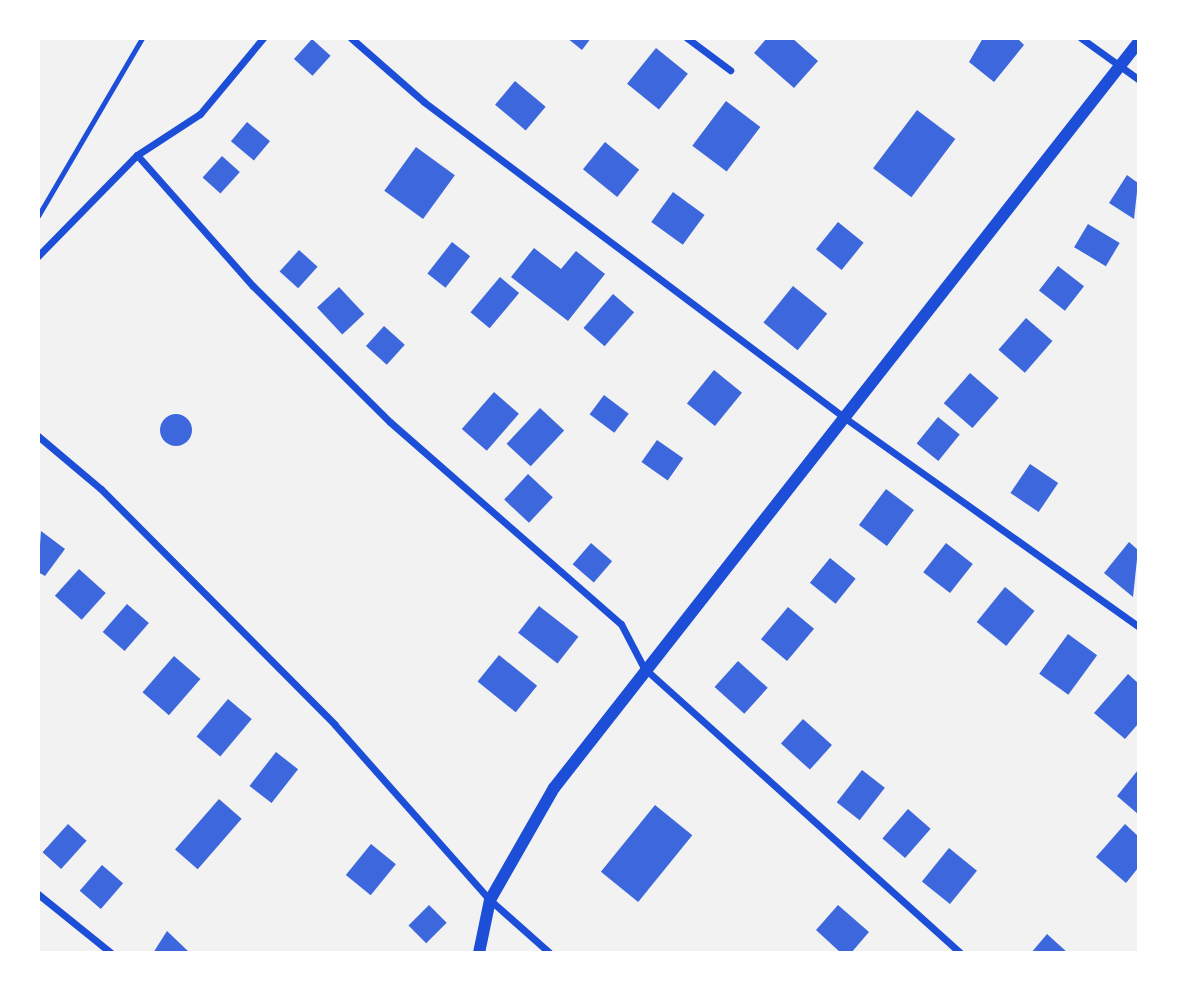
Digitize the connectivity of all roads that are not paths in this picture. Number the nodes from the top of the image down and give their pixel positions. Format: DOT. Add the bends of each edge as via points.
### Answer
graph roads {
  1 [pos="142,38"];
  2 [pos="263,38"];
  3 [pos="351,38"];
  4 [pos="687,38"];
  5 [pos="1081,38"];
  6 [pos="1139,43"];
  7 [pos="1121,65"];
  8 [pos="730,70"];
  9 [pos="1139,79"];
  10 [pos="137,155"];
  11 [pos="38,216"];
  12 [pos="39,252"];
  13 [pos="845,418"];
  14 [pos="38,436"];
  15 [pos="1139,626"];
  16 [pos="644,668"];
  17 [pos="38,894"];
  18 [pos="490,900"];
  19 [pos="111,953"];
  20 [pos="479,953"];
  21 [pos="550,953"];
  22 [pos="960,953"];
  1 -- 11 [label="lane"];
  2 -- 10 [label="street" via="200,114"];
  3 -- 13 [label="street" via="424,102"];
  4 -- 8 [label="street"];
  5 -- 7 [label="street"];
  6 -- 7 [label="street"];
  7 -- 9 [label="street"];
  7 -- 13 [label="street"];
  10 -- 12 [label="street"];
  10 -- 16 [label="street" via="253,286 390,422 621,624"];
  13 -- 15 [label="street"];
  13 -- 16 [label="street"];
  14 -- 18 [label="street" via="101,489 335,725"];
  16 -- 18 [label="street" via="554,788"];
  16 -- 22 [label="street"];
  17 -- 19 [label="street"];
  18 -- 20 [label="street"];
  18 -- 21 [label="street"];
}
